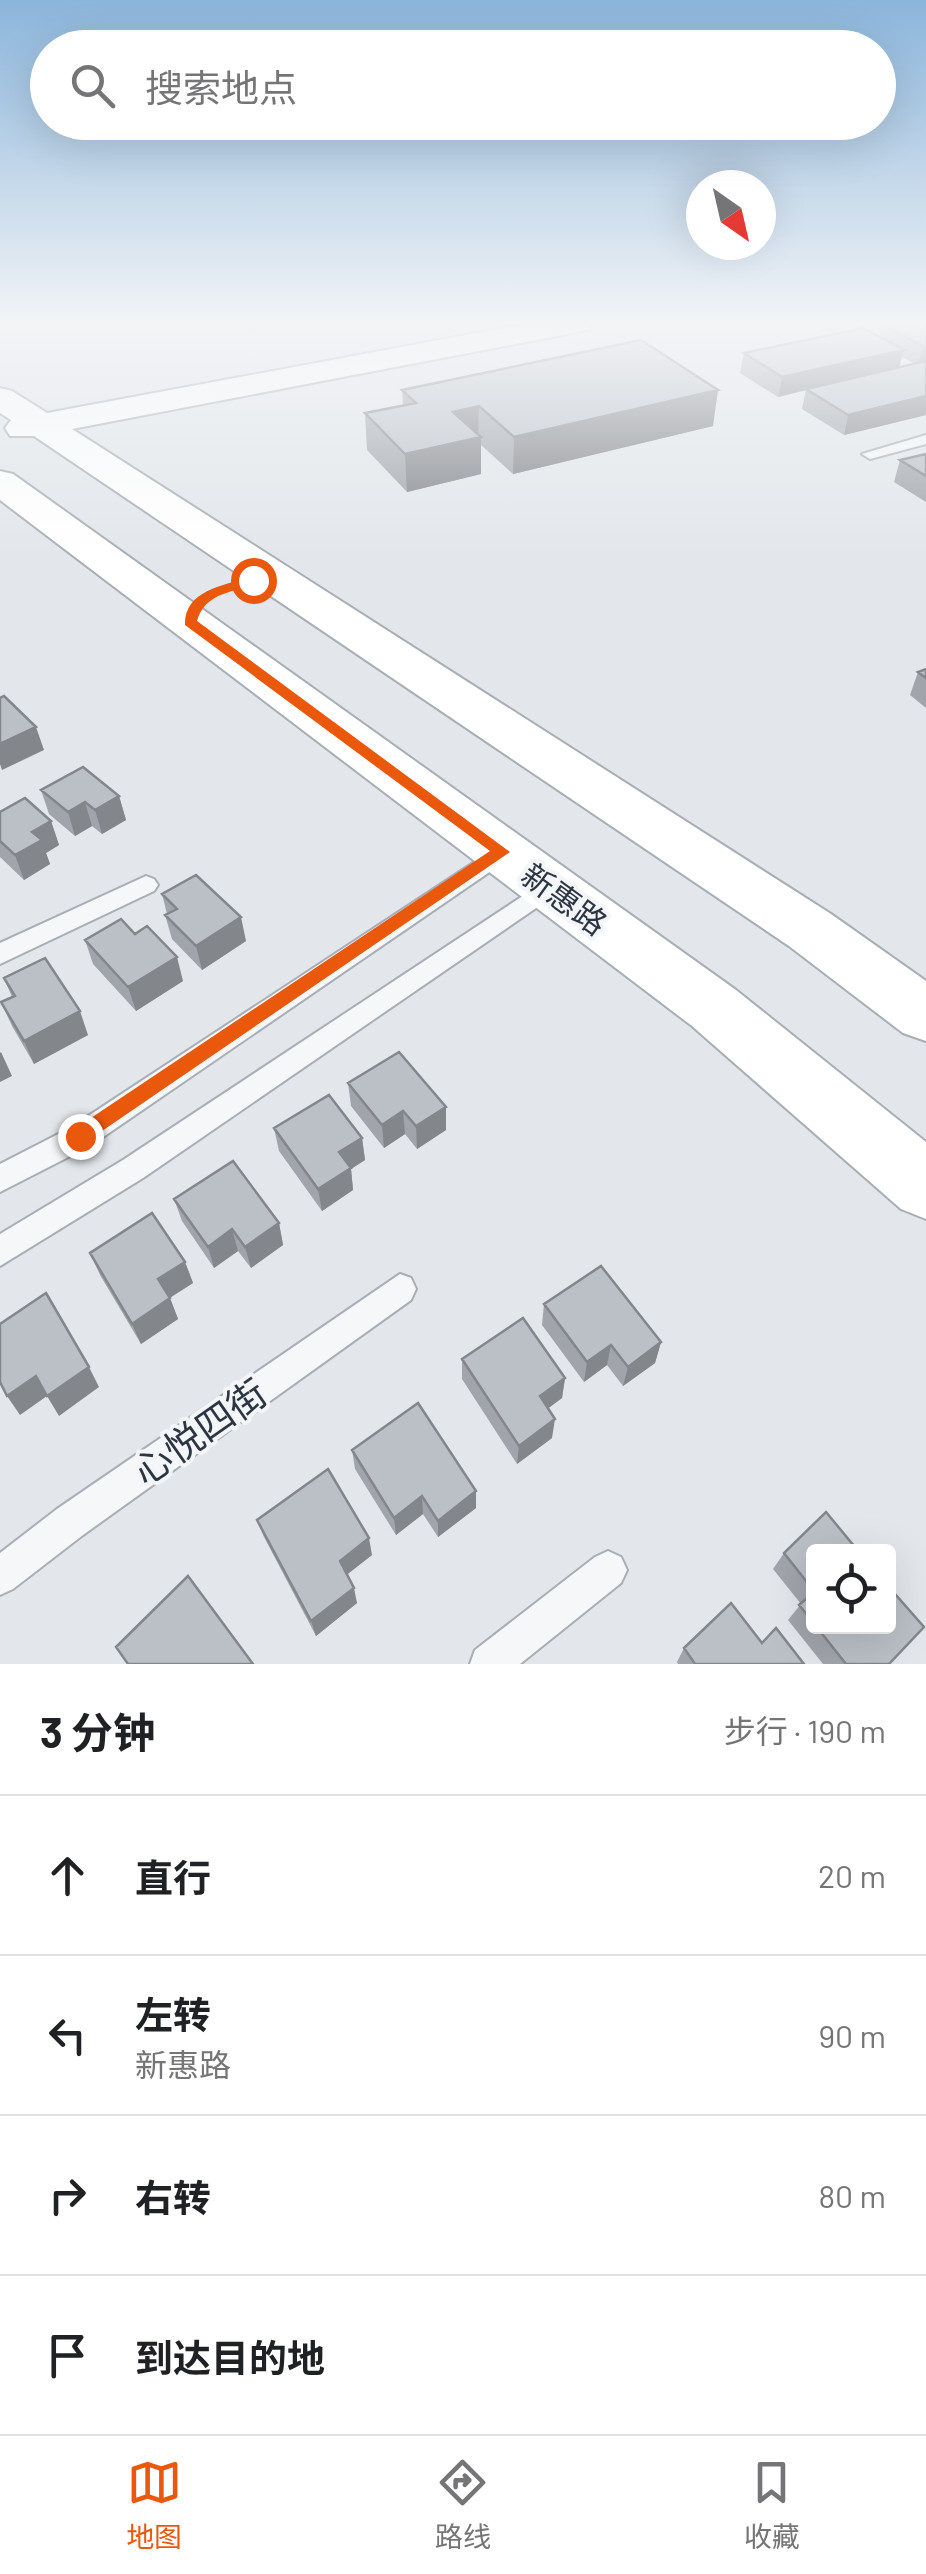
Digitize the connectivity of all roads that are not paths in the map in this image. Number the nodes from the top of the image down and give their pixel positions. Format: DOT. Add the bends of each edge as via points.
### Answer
graph roads {
  1 [pos="71,401"];
  2 [pos="88,401"];
  3 [pos="10,413"];
  4 [pos="926,440"];
  5 [pos="870,454"];
  6 [pos="0,482"];
  7 [pos="278,580"];
  8 [pos="190,622"];
  9 [pos="502,852"];
  10 [pos="146,885"];
  11 [pos="550,887"];
  12 [pos="0,954"];
  13 [pos="926,1016"];
  14 [pos="0,1179"];
  15 [pos="926,1186"];
  16 [pos="0,1251"];
  17 [pos="400,1289"];
  18 [pos="608,1570"];
  19 [pos="0,1576"];
  20 [pos="489,1664"];
  1 -- 3 [label="main road"];
  2 -- 3 [label="main road"];
  3 -- 7 [label="main road"];
  4 -- 5 [label="lane"];
  6 -- 8 [label="main road, 新惠路"];
  7 -- 8 [label="main road" via="208,594"];
  7 -- 13 [label="main road" via="810,930"];
  8 -- 9 [label="main road, 新惠路"];
  9 -- 11 [label="main road, 新惠路"];
  9 -- 14 [label="lane" via="80,1136"];
  10 -- 12 [label="lane"];
  11 -- 15 [label="main road, 新惠路" via="714,1008"];
  11 -- 16 [label="lane" via="133,1170"];
  17 -- 19 [label="lane, 心悦四街"];
  18 -- 20 [label="lane"];
}
